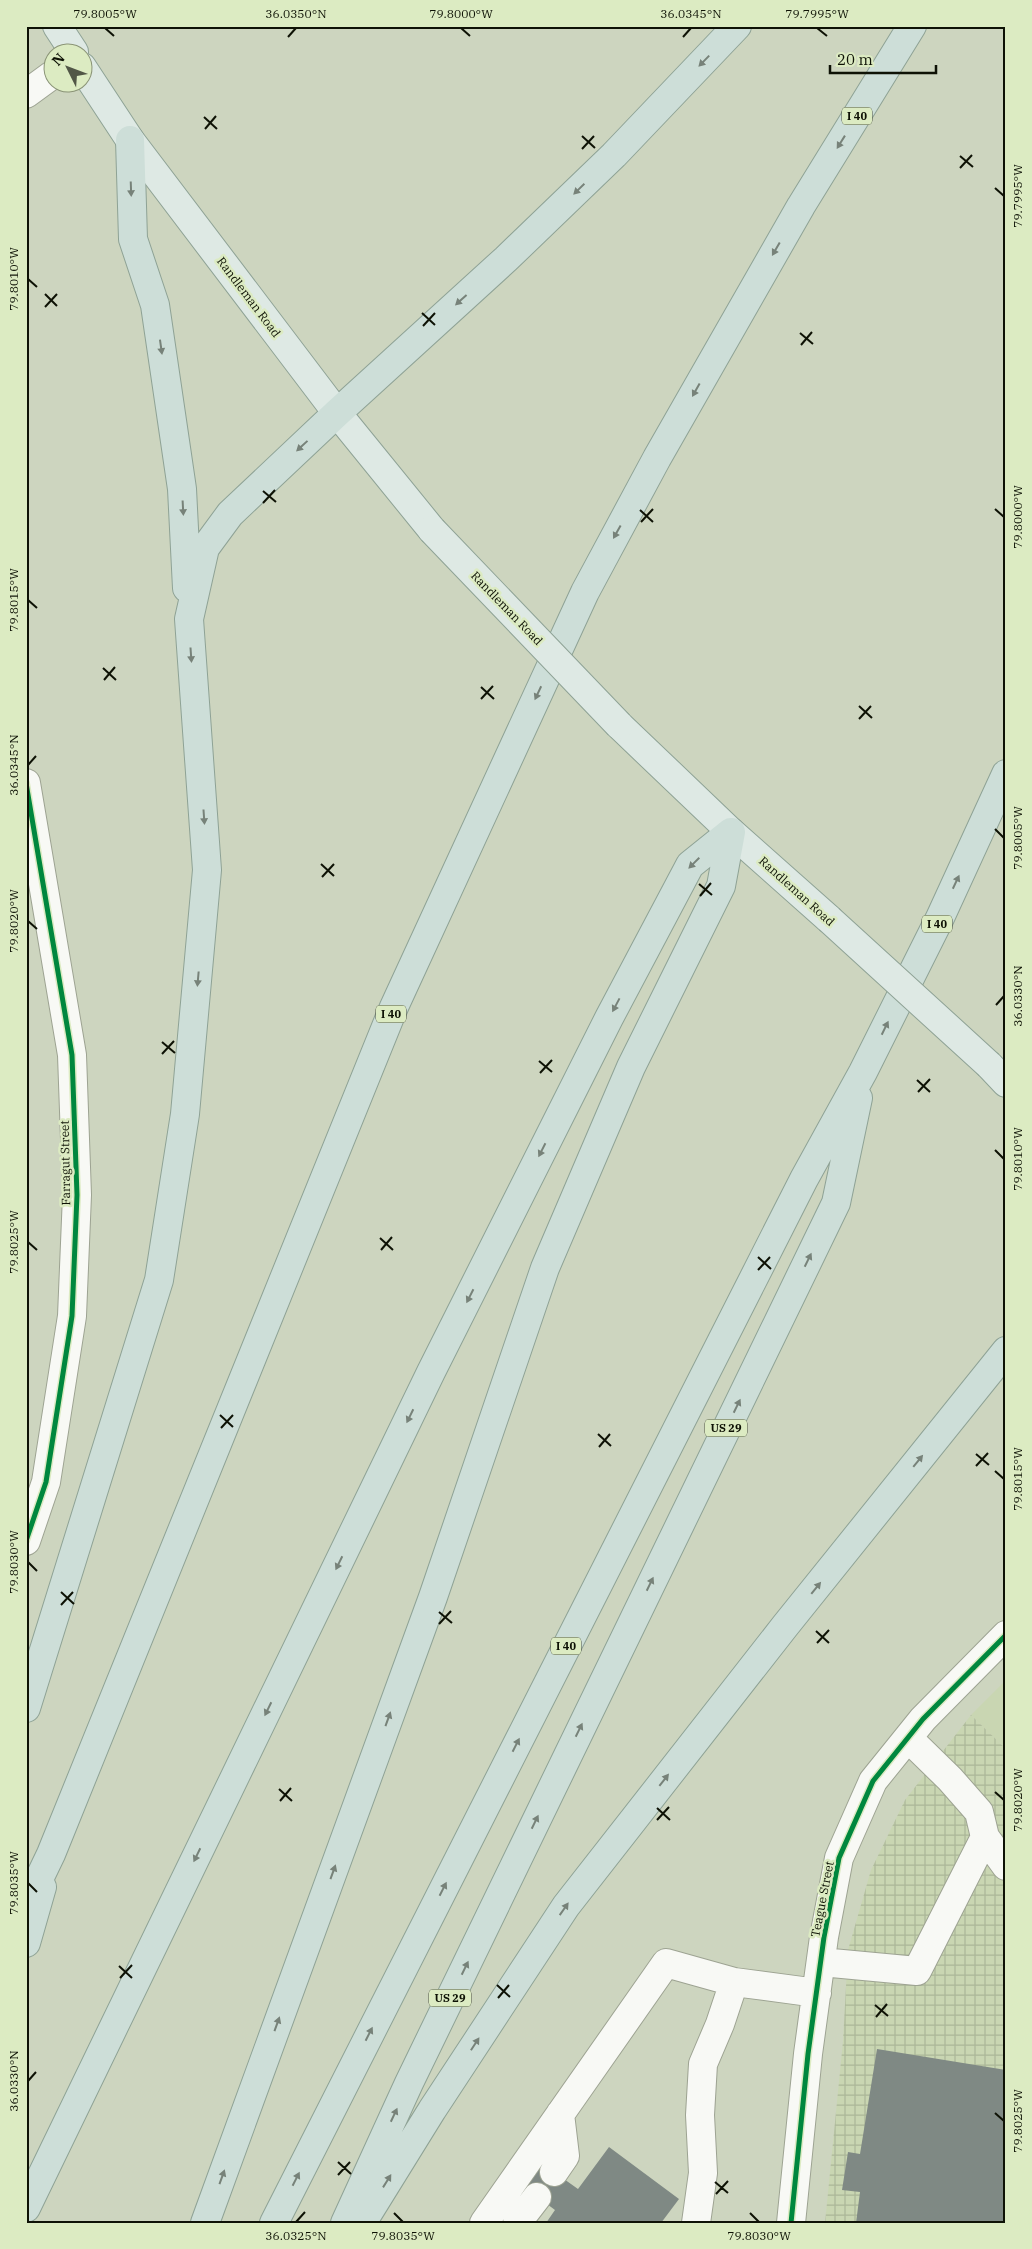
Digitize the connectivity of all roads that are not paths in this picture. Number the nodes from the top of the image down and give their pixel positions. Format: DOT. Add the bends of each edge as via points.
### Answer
graph roads {
  1 [pos="57,26"];
  2 [pos="737,26"];
  3 [pos="912,26"];
  4 [pos="67,42"];
  5 [pos="42,82"];
  6 [pos="92,82"];
  7 [pos="26,94"];
  8 [pos="130,140"];
  9 [pos="337,412"];
  10 [pos="189,619"];
  11 [pos="1006,774"];
  12 [pos="26,783"];
  13 [pos="731,832"];
  14 [pos="863,1072"];
  15 [pos="997,1074"];
  16 [pos="1006,1351"];
  17 [pos="27,1538"];
  18 [pos="1001,1649"];
  19 [pos="26,1708"];
  20 [pos="908,1738"];
  21 [pos="984,1837"];
  22 [pos="51,1854"];
  23 [pos="1006,1866"];
  24 [pos="26,1906"];
  25 [pos="26,1943"];
  26 [pos="821,1962"];
  27 [pos="734,1982"];
  28 [pos="817,1993"];
  29 [pos="560,2114"];
  30 [pos="554,2172"];
  31 [pos="537,2197"];
  32 [pos="26,2208"];
  33 [pos="205,2223"];
  34 [pos="274,2223"];
  35 [pos="345,2223"];
  36 [pos="362,2223"];
  37 [pos="484,2223"];
  38 [pos="517,2223"];
  39 [pos="696,2223"];
  40 [pos="791,2223"];
  1 -- 4 [label="main road"];
  2 -- 9 [label="highway, one-way" via="614,155 506,260"];
  3 -- 22 [label="highway, I 40, one-way" via="796,215 657,458 585,592 394,1007"];
  5 -- 7 [label="street"];
  6 -- 8 [label="main road, Randleman Road"];
  8 -- 9 [label="main road, Randleman Road"];
  8 -- 10 [label="highway, one-way" via="133,239 155,305 182,489"];
  9 -- 10 [label="highway, one-way" via="230,514 205,548"];
  9 -- 13 [label="main road, Randleman Road, bridge" via="432,530 619,725"];
  10 -- 19 [label="highway, one-way" via="207,870 186,1114 159,1280"];
  14 -- 11 [label="highway, I 40, one-way" via="939,920"];
  12 -- 17 [label="street, Farragut Street" via="72,1055 77,1195 72,1316 46,1482"];
  13 -- 15 [label="main road, Randleman Road, bridge"];
  13 -- 32 [label="highway, one-way" via="690,865 609,1018 431,1372"];
  33 -- 13 [label="highway, one-way" via="433,1597 545,1268 631,1067 721,886"];
  34 -- 14 [label="highway, I 40, one-way" via="799,1188"];
  35 -- 14 [label="highway, US 29, one-way" via="418,2065 836,1203"];
  36 -- 16 [label="highway, one-way" via="566,1906"];
  18 -- 20 [label="street, Teague Street" via="923,1719"];
  20 -- 21 [label="street" via="979,1812"];
  20 -- 26 [label="street, Teague Street" via="873,1781 839,1858"];
  21 -- 23 [label="street"];
  21 -- 26 [label="street" via="917,1971"];
  22 -- 24 [label="highway, I 40"];
  22 -- 25 [label="highway"];
  26 -- 28 [label="street, Teague Street"];
  27 -- 28 [label="street"];
  27 -- 29 [label="street" via="666,1963"];
  27 -- 39 [label="street" via="703,2064 700,2115 703,2173"];
  28 -- 40 [label="street, Teague Street"];
  29 -- 30 [label="street" via="566,2156"];
  29 -- 37 [label="street"];
  31 -- 38 [label="street"];
}
